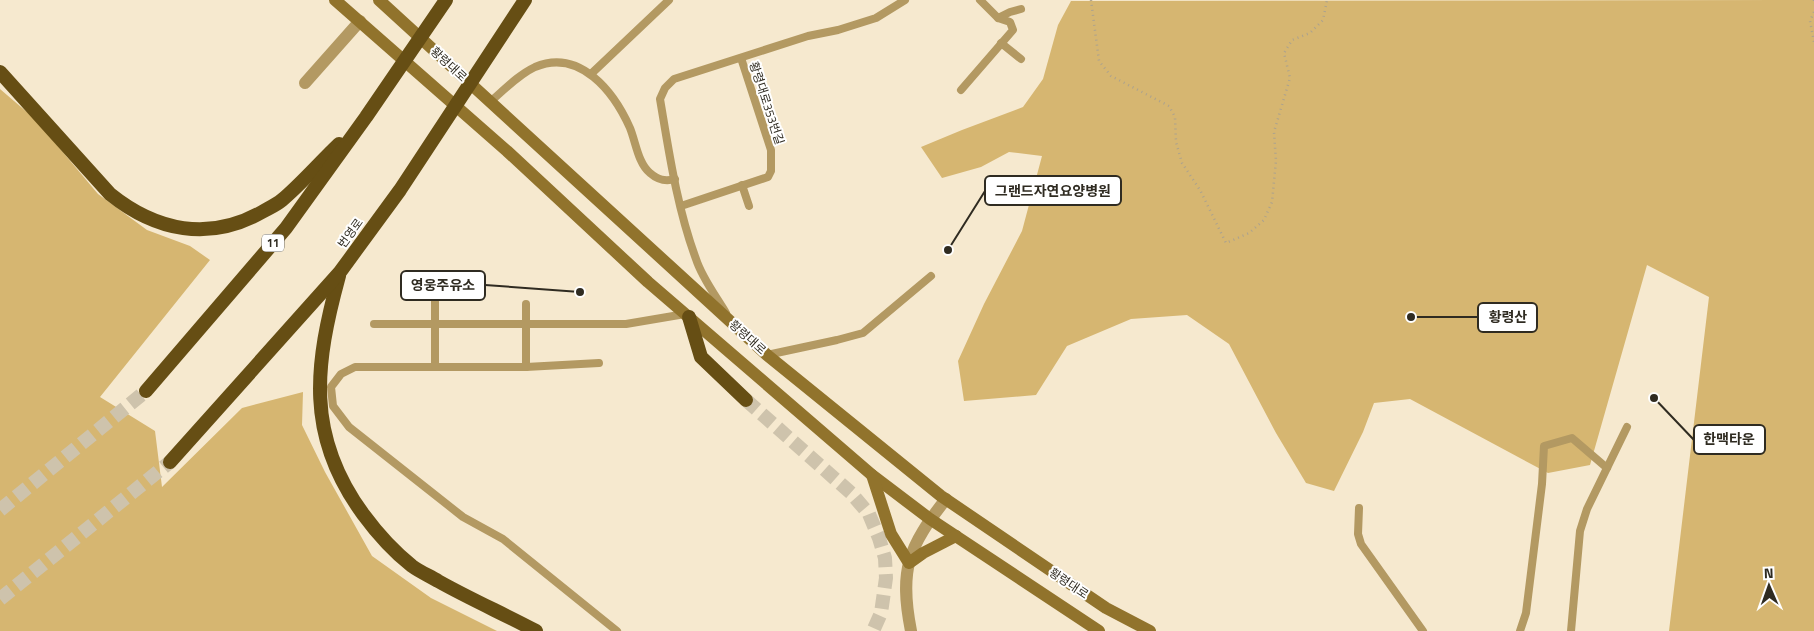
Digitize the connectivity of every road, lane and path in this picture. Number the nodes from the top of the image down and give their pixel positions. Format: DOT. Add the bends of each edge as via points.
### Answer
graph roads {
  1 [pos="335,0"];
  2 [pos="379,0"];
  3 [pos="446,0"];
  4 [pos="525,0"];
  5 [pos="669,0"];
  6 [pos="904,0"];
  7 [pos="980,0"];
  8 [pos="1091,0"];
  9 [pos="1327,0"];
  10 [pos="1814,0"];
  11 [pos="1814,4"];
  12 [pos="1021,10"];
  13 [pos="1814,12"];
  14 [pos="998,18"];
  15 [pos="360,21"];
  16 [pos="1814,42"];
  17 [pos="1002,43"];
  18 [pos="741,58"];
  19 [pos="1021,59"];
  20 [pos="0,72"];
  21 [pos="591,74"];
  22 [pos="305,84"];
  23 [pos="961,90"];
  24 [pos="490,102"];
  25 [pos="366,117"];
  26 [pos="675,179"];
  27 [pos="742,186"];
  28 [pos="681,206"];
  29 [pos="748,206"];
  30 [pos="340,272"];
  31 [pos="931,276"];
  32 [pos="435,300"];
  33 [pos="526,304"];
  34 [pos="687,316"];
  35 [pos="731,322"];
  36 [pos="374,324"];
  37 [pos="435,324"];
  38 [pos="526,324"];
  39 [pos="767,354"];
  40 [pos="599,363"];
  41 [pos="435,367"];
  42 [pos="526,367"];
  43 [pos="146,391"];
  44 [pos="746,400"];
  45 [pos="1627,427"];
  46 [pos="170,462"];
  47 [pos="1607,468"];
  48 [pos="872,475"];
  49 [pos="946,499"];
  50 [pos="1359,508"];
  51 [pos="930,519"];
  52 [pos="956,536"];
  53 [pos="908,563"];
  54 [pos="536,631"];
  55 [pos="617,631"];
  56 [pos="911,631"];
  57 [pos="1099,631"];
  58 [pos="1150,631"];
  59 [pos="1423,631"];
  60 [pos="1520,631"];
  61 [pos="1571,631"];
  1 -- 15 [label="main road, 황령대로"];
  2 -- 24 [label="main road, 황령대로"];
  3 -- 25 [label="highway, 11"];
  4 -- 30 [label="highway, 번영로" via="400,190"];
  5 -- 21 [label="lane"];
  6 -- 18 [label="lane, 황령대로353번길" via="876,18"];
  7 -- 14 [label="lane"];
  8 -- 9 [label="path" via="1099,61 1111,76 1169,106 1175,117 1176,142 1182,163 1200,190 1226,243 1249,233 1264,220 1272,202 1276,161 1274,132 1290,78 1284,53 1292,40 1310,34 1323,20"];
  10 -- 11 [label="path"];
  12 -- 14 [label="lane"];
  13 -- 16 [label="path" via="1810,21"];
  14 -- 17 [label="lane" via="1010,22 1013,30"];
  15 -- 22 [label="street"];
  15 -- 34 [label="main road, 황령대로"];
  17 -- 19 [label="lane"];
  17 -- 23 [label="lane"];
  18 -- 26 [label="lane" via="674,79 665,88 660,99"];
  18 -- 27 [label="lane, 황령대로353번길" via="772,161 768,177"];
  20 -- 25 [label="highway" via="110,194 144,217 177,227 213,228 252,218 281,200"];
  21 -- 24 [label="lane" via="563,62 535,67 518,77"];
  21 -- 26 [label="lane" via="607,89 625,118 641,161 650,173 661,180"];
  24 -- 35 [label="main road, 황령대로"];
  25 -- 43 [label="highway, 11" via="286,228"];
  26 -- 28 [label="lane"];
  27 -- 28 [label="lane, 황령대로353번길"];
  27 -- 29 [label="lane"];
  28 -- 35 [label="lane" via="696,261"];
  30 -- 46 [label="highway, 번영로"];
  30 -- 54 [label="highway" via="325,327 319,389 327,446 336,470 355,504 386,543 413,567"];
  31 -- 39 [label="lane" via="863,333"];
  32 -- 37 [label="lane"];
  33 -- 38 [label="lane"];
  34 -- 38 [label="lane" via="626,324"];
  34 -- 44 [label="highway" via="701,358"];
  34 -- 48 [label="main road, 황령대로"];
  35 -- 39 [label="main road, 황령대로"];
  36 -- 37 [label="lane"];
  37 -- 38 [label="lane"];
  37 -- 41 [label="lane"];
  38 -- 42 [label="lane"];
  39 -- 49 [label="main road, 황령대로"];
  40 -- 42 [label="lane"];
  41 -- 42 [label="lane"];
  41 -- 55 [label="lane" via="355,367 341,374 331,387 333,406 349,427 463,518 503,539"];
  45 -- 47 [label="lane"];
  47 -- 60 [label="lane" via="1572,438 1544,446 1526,613"];
  47 -- 61 [label="lane" via="1580,531"];
  48 -- 51 [label="main road, 황령대로"];
  48 -- 53 [label="main road" via="891,534"];
  49 -- 51 [label="street"];
  49 -- 58 [label="main road, 황령대로" via="1106,608"];
  50 -- 59 [label="lane" via="1361,544"];
  51 -- 52 [label="main road, 황령대로"];
  51 -- 53 [label="street"];
  52 -- 53 [label="main road"];
  52 -- 57 [label="main road, 황령대로"];
  53 -- 56 [label="street" via="906,592"];
}
